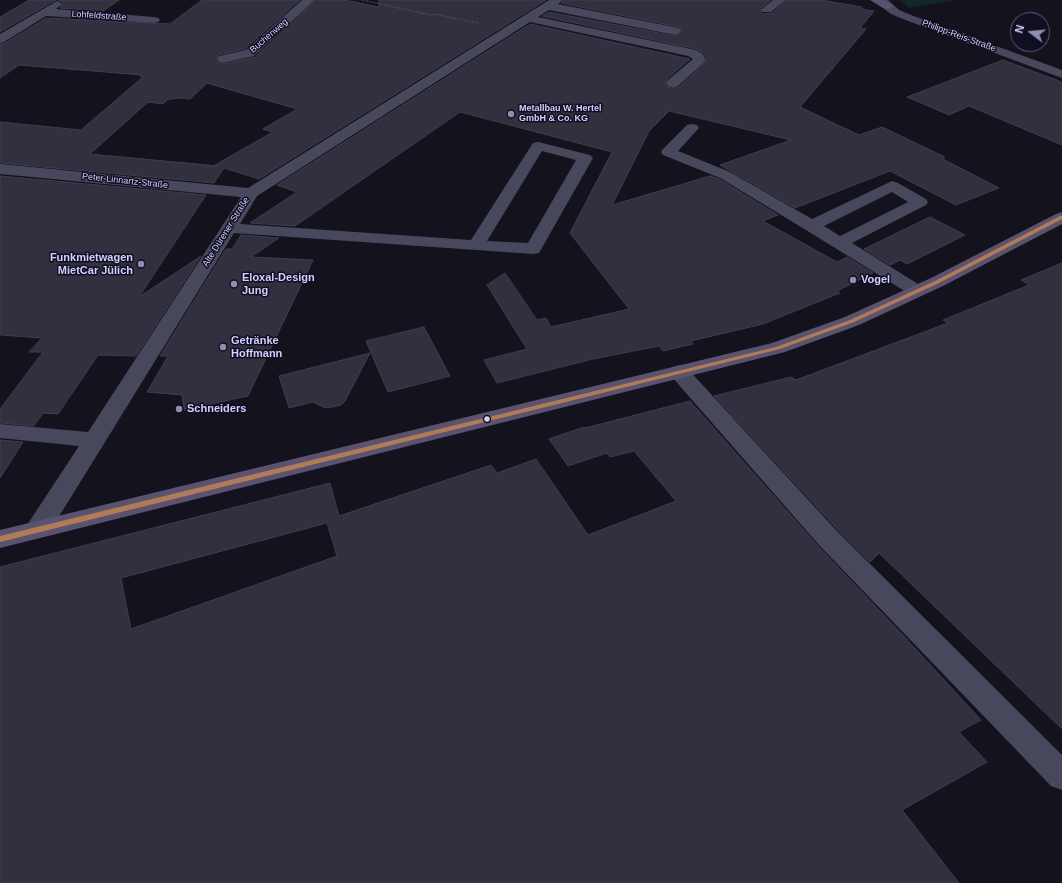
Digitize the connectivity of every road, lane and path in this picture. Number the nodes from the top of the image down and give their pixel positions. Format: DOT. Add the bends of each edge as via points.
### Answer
graph roads {
  1 [pos="63,0"];
  2 [pos="309,0"];
  3 [pos="362,0"];
  4 [pos="780,0"];
  5 [pos="882,2"];
  6 [pos="553,3"];
  7 [pos="767,10"];
  8 [pos="44,12"];
  9 [pos="528,18"];
  10 [pos="154,20"];
  11 [pos="510,30"];
  12 [pos="675,31"];
  13 [pos="0,39"];
  14 [pos="223,59"];
  15 [pos="1062,74"];
  16 [pos="673,82"];
  17 [pos="692,128"];
  18 [pos="0,169"];
  19 [pos="251,193"];
  20 [pos="1062,217"];
  21 [pos="812,226"];
  22 [pos="228,228"];
  23 [pos="839,243"];
  24 [pos="476,245"];
  25 [pos="917,291"];
  26 [pos="679,372"];
  27 [pos="0,431"];
  28 [pos="94,440"];
  29 [pos="38,529"];
  30 [pos="0,539"];
  31 [pos="1062,776"];
  1 -- 8 [label="street, Lohfeldstraße"];
  2 -- 14 [label="street, Buchenweg" via="250,53"];
  3 -- 11 [label="path"];
  4 -- 7 [label="street"];
  5 -- 15 [label="street, Philipp-Reis-Straße" via="907,17"];
  6 -- 9 [label="street, Alte Dürener Straße"];
  6 -- 12 [label="street"];
  8 -- 10 [label="street, Lohfeldstraße"];
  8 -- 13 [label="street, Lohfeldstraße"];
  9 -- 11 [label="street, Alte Dürener Straße"];
  9 -- 16 [label="street" via="699,56 700,61"];
  11 -- 19 [label="street, Alte Dürener Straße"];
  17 -- 21 [label="street" via="668,152 725,175"];
  18 -- 19 [label="street, Peter-Linnartz-Straße"];
  19 -- 22 [label="street, Alte Dürener Straße"];
  20 -- 25 [label="main road"];
  21 -- 23 [label="street"];
  21 -- 23 [label="street" via="892,186 920,202"];
  22 -- 24 [label="street"];
  22 -- 28 [label="street, Alte Dürener Straße"];
  23 -- 25 [label="street"];
  24 -- 24 [label="street" via="533,249 585,158 538,146"];
  25 -- 26 [label="main road" via="852,321 778,348"];
  26 -- 29 [label="main road"];
  26 -- 31 [label="street" via="827,537"];
  27 -- 28 [label="street"];
  28 -- 29 [label="street, Alte Dürener Straße"];
  29 -- 30 [label="main road"];
}
